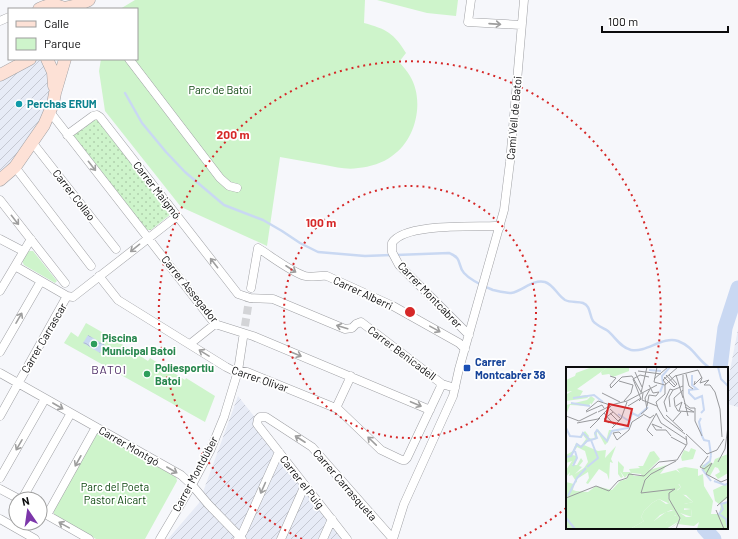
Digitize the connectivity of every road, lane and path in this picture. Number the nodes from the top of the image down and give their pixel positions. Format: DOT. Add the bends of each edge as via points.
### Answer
graph roads {
  1 [pos="89,0"];
  2 [pos="98,0"];
  3 [pos="471,0"];
  4 [pos="524,0"];
  5 [pos="42,8"];
  6 [pos="65,8"];
  7 [pos="91,8"];
  8 [pos="521,26"];
  9 [pos="11,60"];
  10 [pos="28,60"];
  11 [pos="47,60"];
  12 [pos="65,60"];
  13 [pos="130,60"];
  14 [pos="0,75"];
  15 [pos="55,93"];
  16 [pos="53,116"];
  17 [pos="68,135"];
  18 [pos="32,142"];
  19 [pos="15,167"];
  20 [pos="0,180"];
  21 [pos="237,188"];
  22 [pos="0,200"];
  23 [pos="176,216"];
  24 [pos="500,227"];
  25 [pos="148,237"];
  26 [pos="0,239"];
  27 [pos="31,239"];
  28 [pos="116,249"];
  29 [pos="23,250"];
  30 [pos="15,266"];
  31 [pos="91,266"];
  32 [pos="99,276"];
  33 [pos="40,281"];
  34 [pos="65,283"];
  35 [pos="251,288"];
  36 [pos="0,292"];
  37 [pos="238,294"];
  38 [pos="67,296"];
  39 [pos="215,324"];
  40 [pos="469,335"];
  41 [pos="243,338"];
  42 [pos="190,344"];
  43 [pos="465,349"];
  44 [pos="0,352"];
  45 [pos="238,371"];
  46 [pos="0,373"];
  47 [pos="350,376"];
  48 [pos="18,383"];
  49 [pos="442,384"];
  50 [pos="455,388"];
  51 [pos="45,399"];
  52 [pos="336,408"];
  53 [pos="430,410"];
  54 [pos="71,413"];
  55 [pos="0,416"];
  56 [pos="257,424"];
  57 [pos="96,427"];
  58 [pos="279,452"];
  59 [pos="0,478"];
  60 [pos="192,485"];
  61 [pos="305,485"];
  62 [pos="27,491"];
  63 [pos="48,506"];
  64 [pos="48,515"];
  65 [pos="0,519"];
  66 [pos="332,519"];
  67 [pos="240,538"];
  68 [pos="35,539"];
  69 [pos="89,539"];
  70 [pos="160,539"];
  71 [pos="282,539"];
  72 [pos="323,539"];
  73 [pos="347,539"];
  74 [pos="393,539"];
  1 -- 6 [label="street"];
  2 -- 7 [label="street"];
  3 -- 8 [label="street, one-way" via="468,22"];
  4 -- 8 [label="street, Camí Vell de Batoi"];
  5 -- 6 [label="street"];
  8 -- 24 [label="street, Camí Vell de Batoi" via="510,162"];
  9 -- 14 [label="street"];
  10 -- 14 [label="street"];
  11 -- 15 [label="street" via="53,72"];
  12 -- 15 [label="street"];
  13 -- 21 [label="street" via="220,178 229,186"];
  15 -- 16 [label="street"];
  16 -- 17 [label="street, Carrer Assegador"];
  16 -- 18 [label="street"];
  17 -- 23 [label="street, Carrer Maigmó" via="93,116 100,117"];
  17 -- 25 [label="street, Carrer Assegador, one-way"];
  18 -- 19 [label="street"];
  18 -- 28 [label="street, Carrer Collao"];
  19 -- 20 [label="street"];
  19 -- 31 [label="street"];
  22 -- 27 [label="street, one-way"];
  23 -- 25 [label="street, Carrer Carrascar"];
  37 -- 23 [label="street, Carrer Maigmó, one-way"];
  24 -- 40 [label="street, Camí Vell de Batoi"];
  24 -- 40 [label="street, Carrer Montcabrer" via="446,226 397,237 392,243 399,265"];
  25 -- 32 [label="street, Carrer Carrascar, one-way"];
  25 -- 39 [label="street, Carrer Assegador"];
  26 -- 29 [label="street"];
  27 -- 29 [label="street"];
  27 -- 34 [label="street"];
  29 -- 30 [label="street"];
  30 -- 33 [label="street"];
  30 -- 36 [label="street"];
  32 -- 38 [label="street, Carrer Carrascar" via="73,297"];
  32 -- 42 [label="street, Carrer Olivar" via="118,300"];
  33 -- 38 [label="street"];
  44 -- 33 [label="street, one-way"];
  35 -- 43 [label="street, Carrer Alberri, one-way" via="258,248 299,274 309,277 327,276 393,306 459,343"];
  49 -- 37 [label="street, Carrer Benicadell, one-way" via="362,323 358,322 352,328 345,329 272,299 250,298"];
  38 -- 48 [label="street, Carrer Carrascar"];
  39 -- 42 [label="street"];
  39 -- 47 [label="street, Carrer Assegador, one-way" via="253,336"];
  40 -- 43 [label="street, Carrer Montcabrer"];
  41 -- 45 [label="street, Carrer Montdúber"];
  45 -- 42 [label="street, Carrer Olivar, one-way" via="232,370"];
  43 -- 50 [label="street, Carrer Montcabrer"];
  45 -- 52 [label="street, Carrer Olivar" via="247,372"];
  45 -- 60 [label="street, Carrer Montdúber" via="213,444"];
  46 -- 48 [label="street, Carrer Montgó"];
  47 -- 52 [label="street"];
  47 -- 53 [label="street, Carrer Assegador, one-way"];
  48 -- 51 [label="street, Carrer Montgó"];
  48 -- 55 [label="street, Carrer Carrascar"];
  49 -- 50 [label="street, Carrer Benicadell"];
  49 -- 53 [label="street"];
  50 -- 74 [label="street, Carrer Montcabrer" via="404,504"];
  51 -- 54 [label="street, Carrer Montgó, one-way"];
  51 -- 59 [label="street, one-way"];
  53 -- 52 [label="street, Carrer Olivar, one-way" via="405,460 381,450"];
  54 -- 57 [label="street, Carrer Montgó"];
  54 -- 62 [label="street"];
  56 -- 58 [label="street, Carrer el Puig"];
  74 -- 56 [label="street, Carrer Carrasqueta, one-way" via="312,447 266,417 260,417"];
  57 -- 60 [label="street, Carrer Montgó, one-way" via="182,475"];
  57 -- 63 [label="street, one-way"];
  58 -- 61 [label="street, Carrer el Puig"];
  58 -- 67 [label="street, one-way"];
  60 -- 67 [label="street, Carrer Montgó"];
  60 -- 70 [label="street, Carrer Montdúber"];
  61 -- 66 [label="street, Carrer el Puig"];
  61 -- 71 [label="street"];
  69 -- 64 [label="street, one-way"];
  65 -- 68 [label="street"];
  66 -- 72 [label="street"];
  66 -- 73 [label="street, Carrer el Puig"];
}
